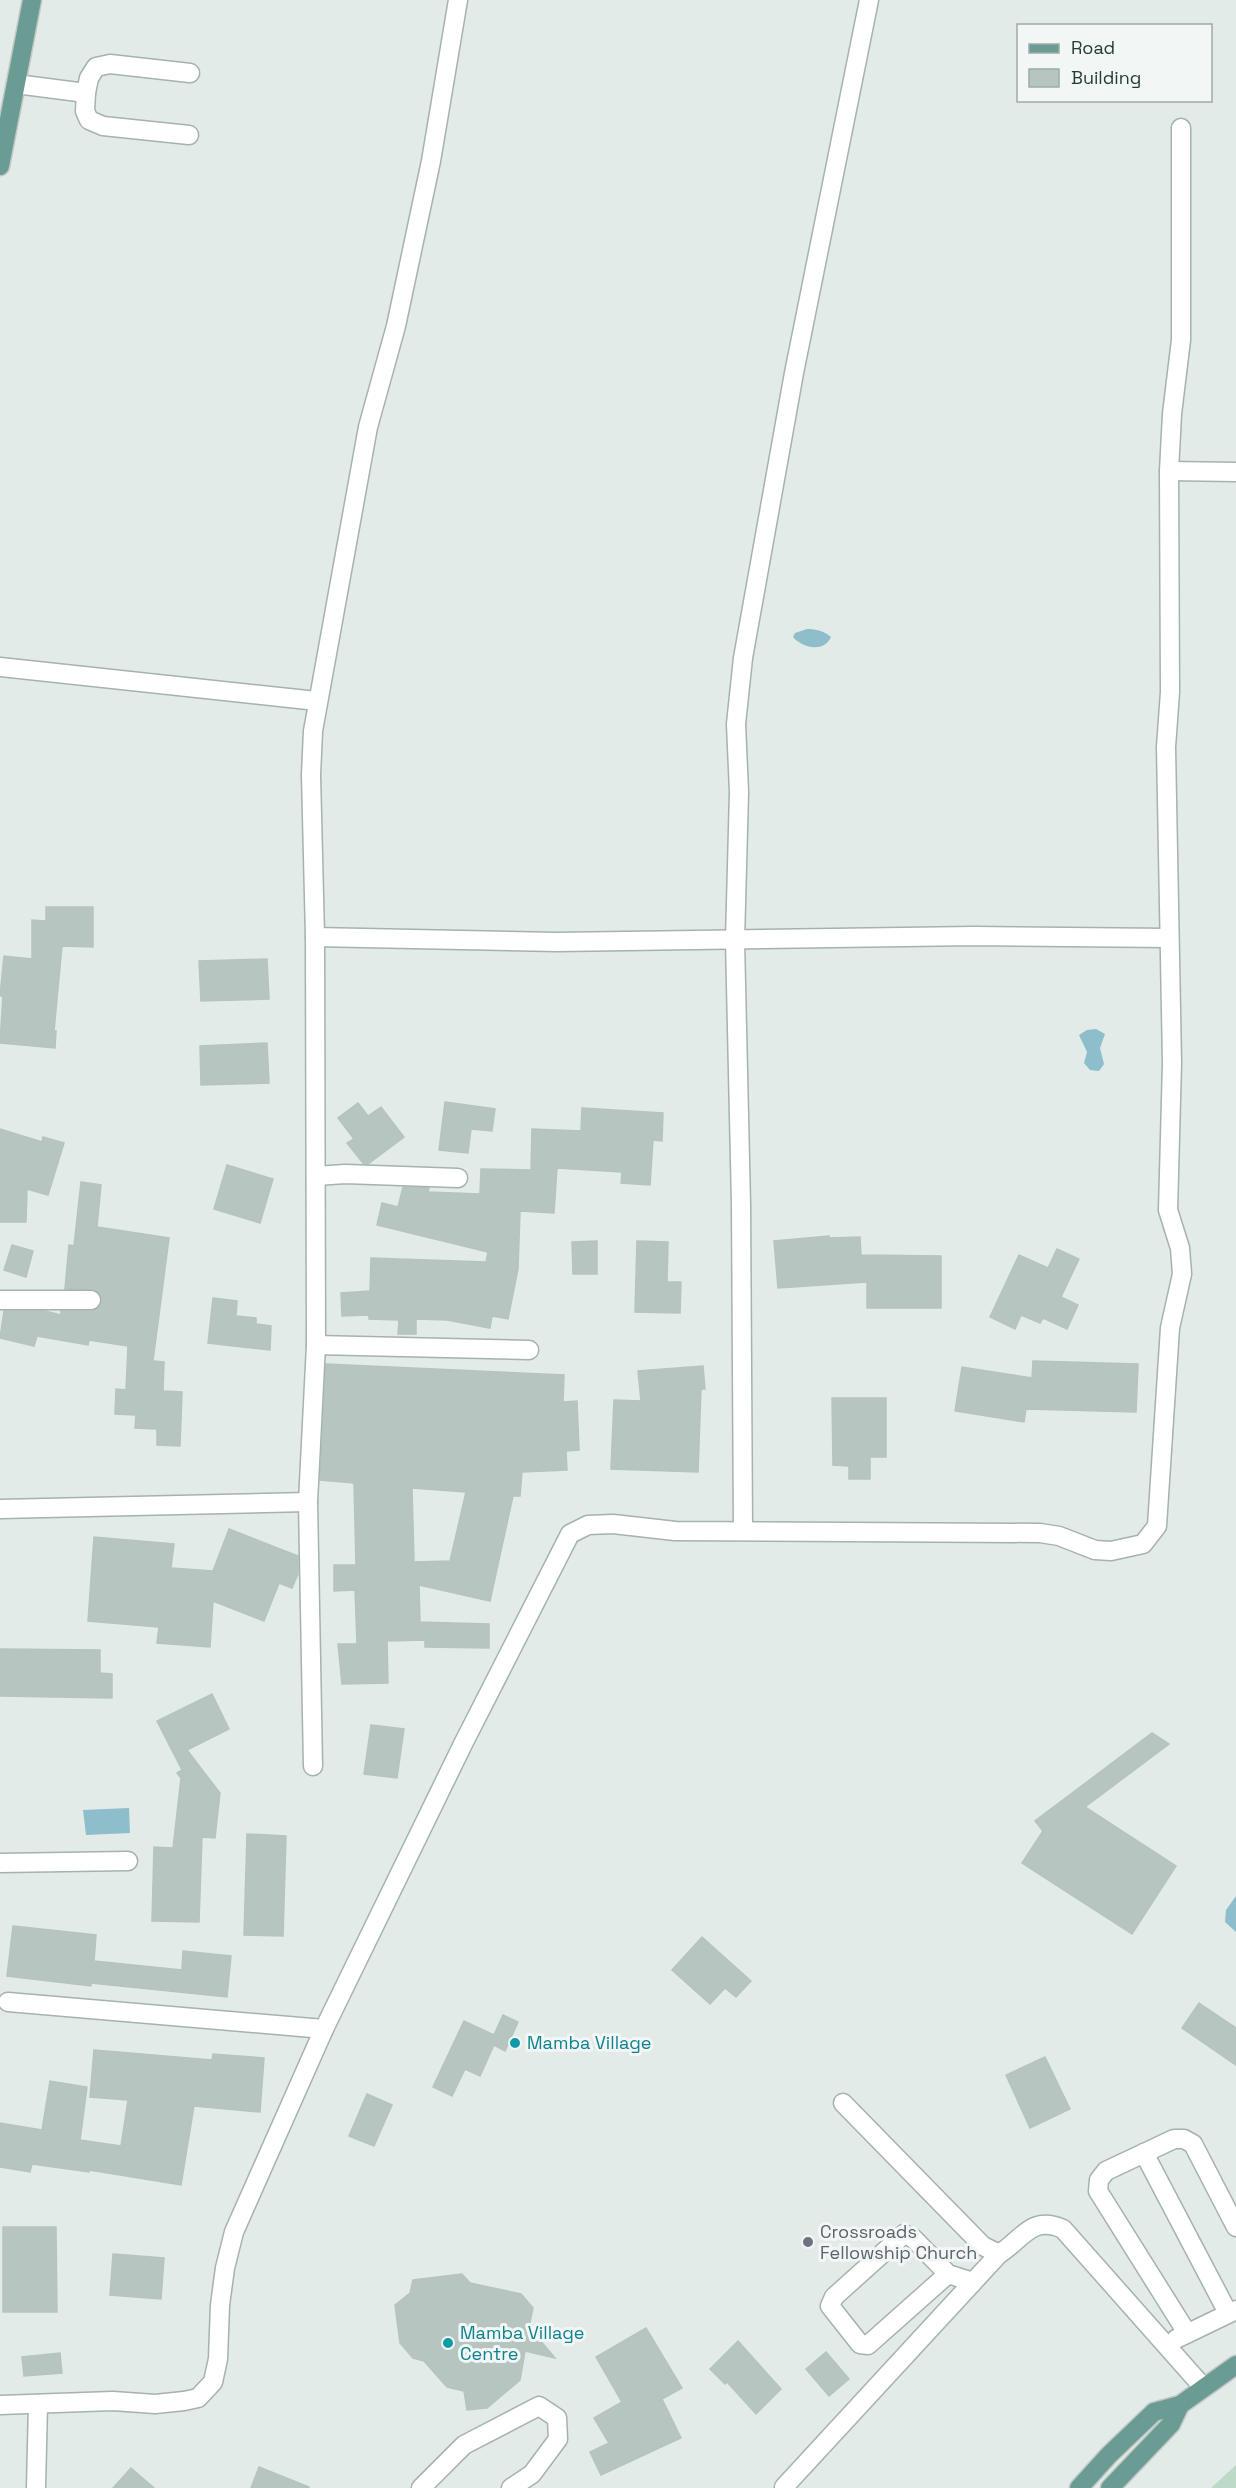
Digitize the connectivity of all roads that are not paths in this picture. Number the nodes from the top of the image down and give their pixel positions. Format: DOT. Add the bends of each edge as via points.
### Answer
graph roads {
  1 [pos="32,0"];
  2 [pos="458,0"];
  3 [pos="869,0"];
  4 [pos="190,74"];
  5 [pos="16,84"];
  6 [pos="87,93"];
  7 [pos="1181,128"];
  8 [pos="189,135"];
  9 [pos="0,166"];
  10 [pos="1169,471"];
  11 [pos="1236,472"];
  12 [pos="0,667"];
  13 [pos="317,700"];
  14 [pos="315,937"];
  15 [pos="1168,938"];
  16 [pos="735,940"];
  17 [pos="316,1176"];
  18 [pos="458,1178"];
  19 [pos="0,1300"];
  20 [pos="91,1300"];
  21 [pos="316,1345"];
  22 [pos="529,1350"];
  23 [pos="308,1502"];
  24 [pos="0,1509"];
  25 [pos="743,1530"];
  26 [pos="313,1766"];
  27 [pos="128,1861"];
  28 [pos="0,1863"];
  29 [pos="8,2002"];
  30 [pos="324,2029"];
  31 [pos="843,2103"];
  32 [pos="1144,2153"];
  33 [pos="1236,2227"];
  34 [pos="999,2254"];
  35 [pos="948,2274"];
  36 [pos="973,2282"];
  37 [pos="1232,2312"];
  38 [pos="1186,2333"];
  39 [pos="1165,2345"];
  40 [pos="1236,2365"];
  41 [pos="1203,2387"];
  42 [pos="38,2404"];
  43 [pos="0,2405"];
  44 [pos="1180,2405"];
  45 [pos="784,2487"];
  46 [pos="36,2488"];
  47 [pos="421,2488"];
  48 [pos="511,2488"];
  49 [pos="1079,2488"];
  50 [pos="1110,2488"];
  1 -- 5 [label="main road"];
  2 -- 13 [label="street" via="431,161 396,326 368,427"];
  3 -- 16 [label="street" via="794,372 743,658 736,724 739,792"];
  4 -- 6 [label="street" via="110,64 96,67 89,78"];
  5 -- 6 [label="street"];
  5 -- 9 [label="main road"];
  6 -- 8 [label="street" via="88,120 103,126"];
  7 -- 10 [label="street" via="1181,340"];
  10 -- 11 [label="street"];
  10 -- 15 [label="street"];
  12 -- 13 [label="street"];
  13 -- 14 [label="street" via="311,775"];
  14 -- 16 [label="street" via="557,942"];
  14 -- 17 [label="street"];
  15 -- 16 [label="street"];
  15 -- 25 [label="street" via="1172,1063 1168,1210 1180,1248 1182,1274 1170,1328 1157,1526 1143,1544 1111,1551 1040,1533"];
  16 -- 25 [label="street"];
  17 -- 18 [label="street"];
  17 -- 21 [label="street"];
  19 -- 20 [label="street"];
  21 -- 22 [label="street"];
  21 -- 23 [label="street"];
  23 -- 24 [label="street"];
  23 -- 26 [label="street"];
  25 -- 30 [label="street" via="675,1531 613,1524 588,1525 570,1534"];
  27 -- 28 [label="street"];
  29 -- 30 [label="street"];
  30 -- 42 [label="street" via="227,2253 213,2382 198,2398 184,2401"];
  31 -- 34 [label="street" via="982,2246"];
  32 -- 33 [label="street" via="1174,2139 1193,2144"];
  32 -- 37 [label="street"];
  32 -- 38 [label="street" via="1106,2171 1098,2191"];
  34 -- 36 [label="street"];
  34 -- 39 [label="street" via="1034,2226 1044,2223 1063,2229"];
  35 -- 35 [label="street" via="913,2238 904,2234 834,2297 830,2306 860,2344 868,2345"];
  35 -- 36 [label="street"];
  36 -- 45 [label="street"];
  37 -- 38 [label="street"];
  38 -- 39 [label="street"];
  39 -- 41 [label="street"];
  40 -- 41 [label="main road"];
  41 -- 44 [label="main road"];
  42 -- 43 [label="street"];
  42 -- 46 [label="street"];
  44 -- 49 [label="main road" via="1154,2412"];
  44 -- 50 [label="main road" via="1171,2424"];
  47 -- 48 [label="street" via="464,2445 539,2406 557,2418 558,2439 532,2474"];
}
